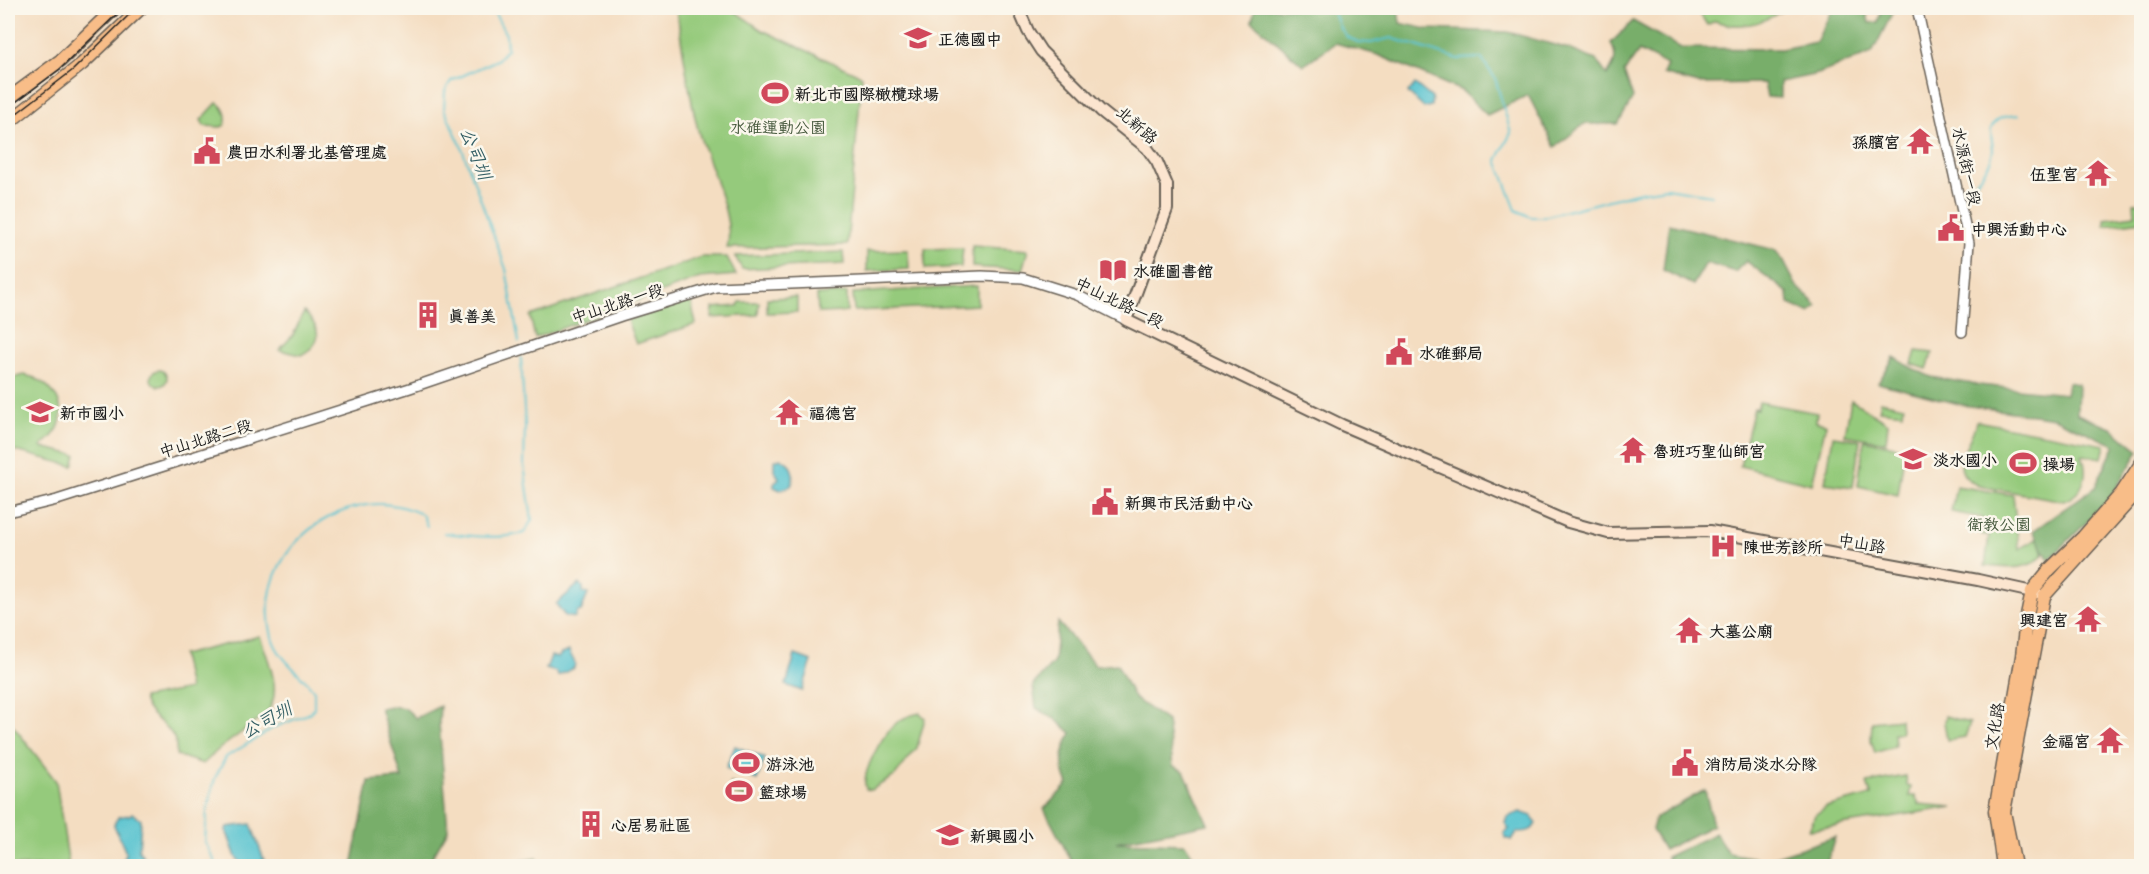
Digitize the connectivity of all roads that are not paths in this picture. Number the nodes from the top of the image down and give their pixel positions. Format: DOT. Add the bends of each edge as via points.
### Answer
graph roads {
  1 [pos="115,8"];
  2 [pos="141,8"];
  3 [pos="1018,8"];
  4 [pos="1917,8"];
  5 [pos="8,99"];
  6 [pos="8,123"];
  7 [pos="1126,320"];
  8 [pos="1962,332"];
  9 [pos="410,388"];
  10 [pos="2142,462"];
  11 [pos="2142,482"];
  12 [pos="8,512"];
  13 [pos="1685,532"];
  14 [pos="2038,594"];
  15 [pos="2003,867"];
  16 [pos="2015,867"];
  1 -- 5 [label="main road" via="62,60"];
  2 -- 6 [label="main road" via="82,64"];
  3 -- 7 [label="main road, 北新路" via="1041,51 1101,111 1147,148 1167,185 1167,209"];
  4 -- 8 [label="street, 水源街一段" via="1969,243"];
  7 -- 9 [label="street, 中山北路一段" via="1077,295 1023,278 982,276 716,287"];
  7 -- 13 [label="main road, 中山北路一段" via="1342,425 1568,522 1608,533"];
  9 -- 12 [label="street, 中山北路二段"];
  10 -- 14 [label="main road" via="2121,494 2050,569"];
  11 -- 14 [label="main road" via="2131,499"];
  13 -- 14 [label="main road, 中山路" via="1710,531"];
  14 -- 15 [label="main road, 文化路" via="2026,620 1995,811"];
  14 -- 16 [label="main road, 文化路" via="2004,812"];
}
